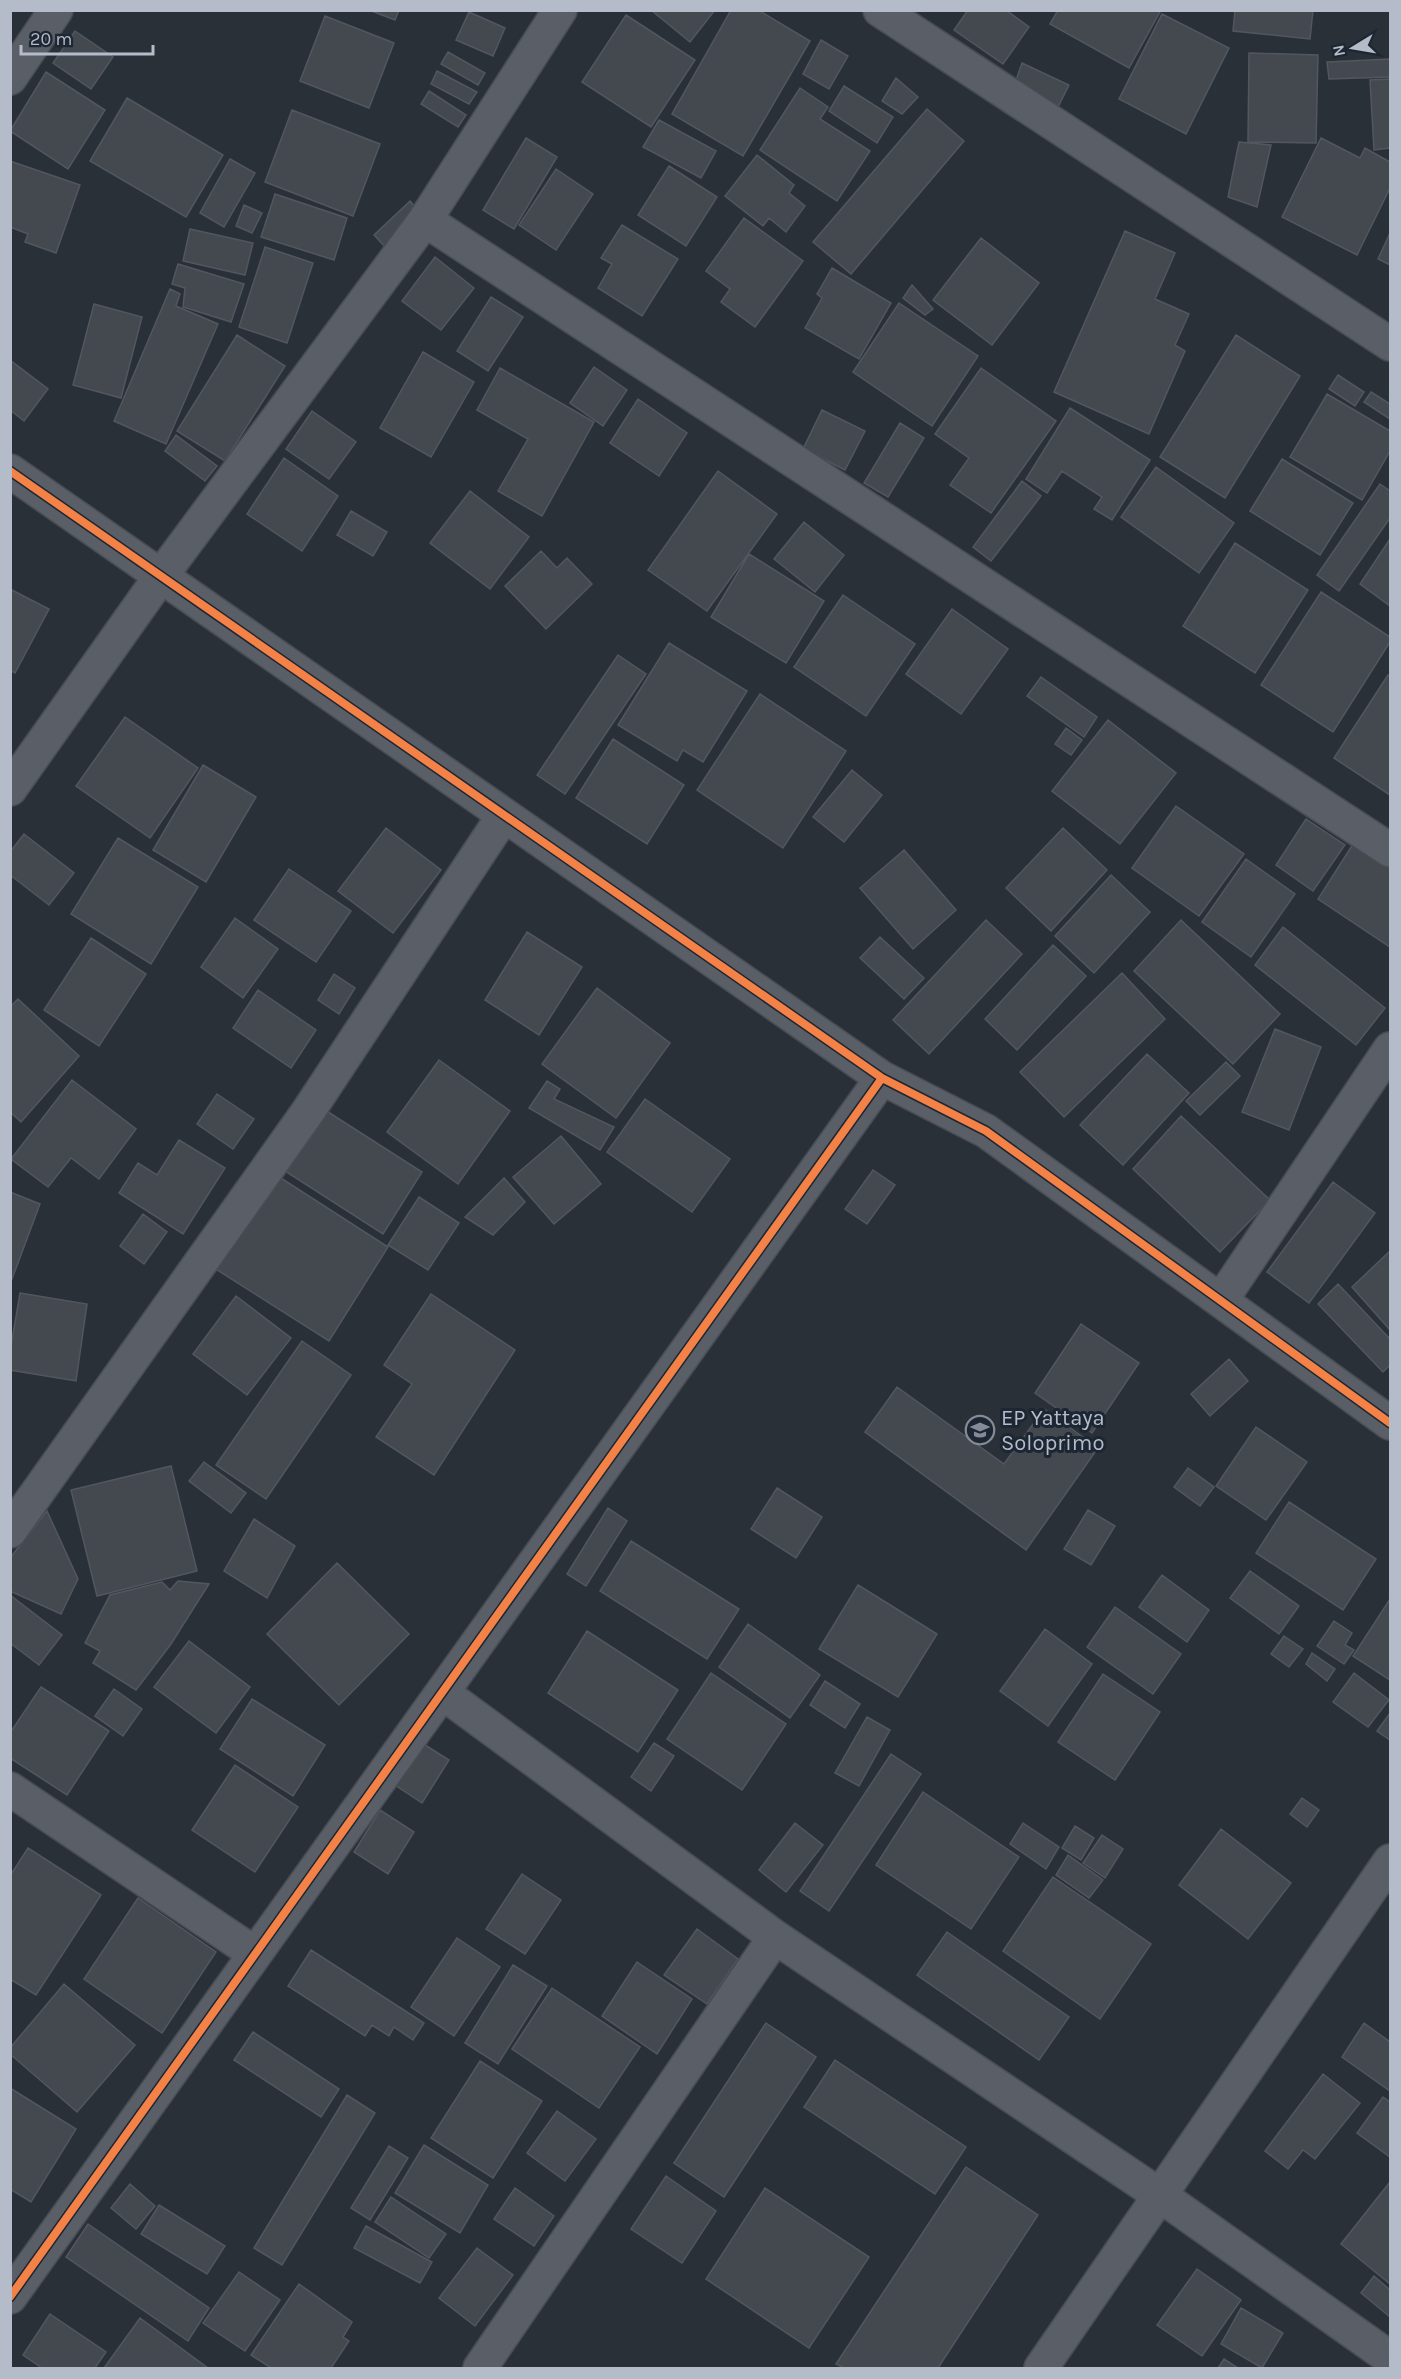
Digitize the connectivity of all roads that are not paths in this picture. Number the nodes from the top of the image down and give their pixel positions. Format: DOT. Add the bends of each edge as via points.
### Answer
graph roads {
  1 [pos="56,10"];
  2 [pos="560,10"];
  3 [pos="880,10"];
  4 [pos="10,78"];
  5 [pos="426,220"];
  6 [pos="1390,344"];
  7 [pos="10,471"];
  8 [pos="161,576"];
  9 [pos="10,789"];
  10 [pos="504,814"];
  11 [pos="1390,850"];
  12 [pos="1390,1049"];
  13 [pos="882,1078"];
  14 [pos="1222,1299"];
  15 [pos="1390,1422"];
  16 [pos="10,1531"];
  17 [pos="443,1693"];
  18 [pos="10,1788"];
  19 [pos="1390,1861"];
  20 [pos="775,1937"];
  21 [pos="254,1953"];
  22 [pos="1161,2196"];
  23 [pos="10,2297"];
  24 [pos="1390,2358"];
  25 [pos="480,2368"];
  26 [pos="1041,2368"];
  1 -- 4 [label="street"];
  2 -- 5 [label="street"];
  3 -- 6 [label="street"];
  5 -- 8 [label="street"];
  5 -- 11 [label="street"];
  7 -- 8 [label="street"];
  8 -- 9 [label="street"];
  8 -- 10 [label="street"];
  10 -- 13 [label="street"];
  10 -- 16 [label="street" via="307,1113"];
  12 -- 14 [label="street"];
  13 -- 14 [label="street" via="986,1131"];
  13 -- 17 [label="street"];
  14 -- 15 [label="street"];
  17 -- 20 [label="street"];
  17 -- 21 [label="street"];
  18 -- 21 [label="street"];
  19 -- 22 [label="street"];
  20 -- 22 [label="street"];
  20 -- 25 [label="street"];
  21 -- 23 [label="street"];
  22 -- 24 [label="street"];
  22 -- 26 [label="street"];
}
